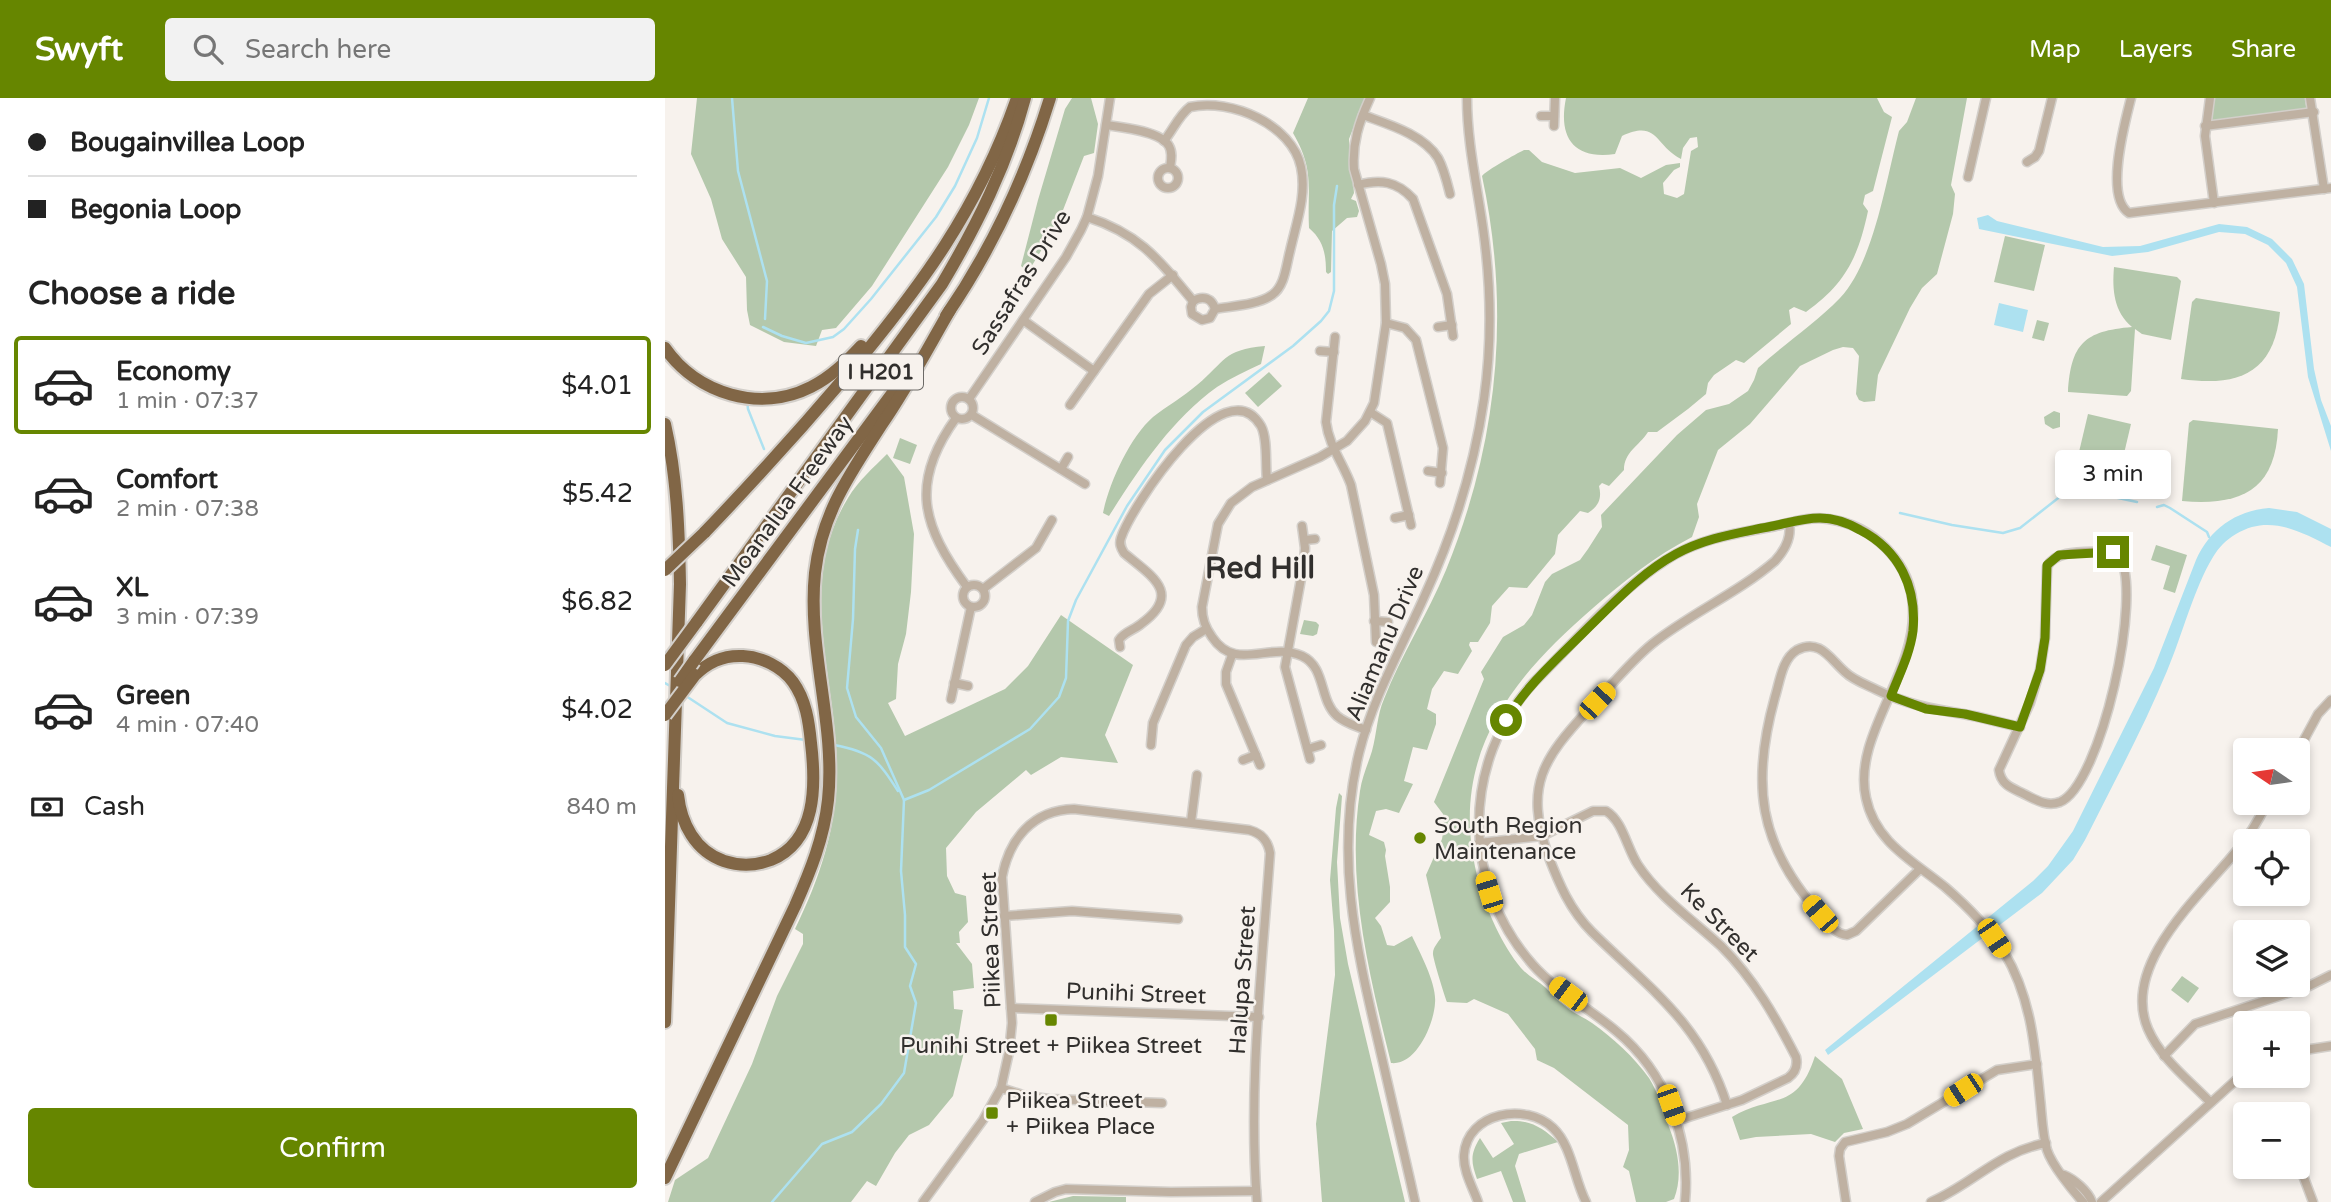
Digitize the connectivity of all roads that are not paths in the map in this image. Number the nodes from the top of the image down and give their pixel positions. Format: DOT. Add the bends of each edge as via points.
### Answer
graph roads {
  1 [pos="1017,98"];
  2 [pos="1025,98"];
  3 [pos="1050,98"];
  4 [pos="1110,98"];
  5 [pos="1370,98"];
  6 [pos="1467,98"];
  7 [pos="1555,98"];
  8 [pos="1986,98"];
  9 [pos="2052,98"];
  10 [pos="2131,98"];
  11 [pos="2210,98"];
  12 [pos="2310,98"];
  13 [pos="2314,112"];
  14 [pos="1363,115"];
  15 [pos="1541,116"];
  16 [pos="1555,116"];
  17 [pos="1106,125"];
  18 [pos="1554,126"];
  19 [pos="2205,127"];
  20 [pos="1164,141"];
  21 [pos="2027,162"];
  22 [pos="1170,168"];
  23 [pos="1968,177"];
  24 [pos="1358,185"];
  25 [pos="2327,189"];
  26 [pos="1450,194"];
  27 [pos="2214,204"];
  28 [pos="967,212"];
  29 [pos="1087,217"];
  30 [pos="1173,275"];
  31 [pos="1193,301"];
  32 [pos="1215,309"];
  33 [pos="950,310"];
  34 [pos="1023,320"];
  35 [pos="1386,323"];
  36 [pos="1452,325"];
  37 [pos="1438,327"];
  38 [pos="1453,335"];
  39 [pos="1335,337"];
  40 [pos="665,348"];
  41 [pos="1320,351"];
  42 [pos="1334,352"];
  43 [pos="1094,371"];
  44 [pos="969,399"];
  45 [pos="1070,405"];
  46 [pos="1370,412"];
  47 [pos="972,415"];
  48 [pos="956,418"];
  49 [pos="665,424"];
  50 [pos="1333,450"];
  51 [pos="1068,457"];
  52 [pos="1061,469"];
  53 [pos="1428,471"];
  54 [pos="1442,473"];
  55 [pos="1267,480"];
  56 [pos="1440,483"];
  57 [pos="1085,484"];
  58 [pos="1409,515"];
  59 [pos="1395,518"];
  60 [pos="1052,520"];
  61 [pos="1789,523"];
  62 [pos="1411,525"];
  63 [pos="1302,526"];
  64 [pos="1315,538"];
  65 [pos="1305,540"];
  66 [pos="665,570"];
  67 [pos="967,587"];
  68 [pos="983,589"];
  69 [pos="971,607"];
  70 [pos="1374,621"];
  71 [pos="1388,622"];
  72 [pos="1206,629"];
  73 [pos="1376,642"];
  74 [pos="1120,648"];
  75 [pos="1288,653"];
  76 [pos="1232,655"];
  77 [pos="665,665"];
  78 [pos="954,683"];
  79 [pos="968,686"];
  80 [pos="1891,696"];
  81 [pos="951,699"];
  82 [pos="2331,700"];
  83 [pos="670,710"];
  84 [pos="2020,727"];
  85 [pos="1366,730"];
  86 [pos="2305,738"];
  87 [pos="1151,745"];
  88 [pos="1321,745"];
  89 [pos="1308,748"];
  90 [pos="1256,755"];
  91 [pos="1310,759"];
  92 [pos="1243,760"];
  93 [pos="1260,765"];
  94 [pos="1197,775"];
  95 [pos="2259,816"];
  96 [pos="1191,822"];
  97 [pos="1542,836"];
  98 [pos="1479,842"];
  99 [pos="1920,869"];
  100 [pos="1004,916"];
  101 [pos="1178,919"];
  102 [pos="2331,975"];
  103 [pos="1011,1008"];
  104 [pos="1259,1017"];
  105 [pos="665,1022"];
  106 [pos="2331,1046"];
  107 [pos="2310,1049"];
  108 [pos="2164,1056"];
  109 [pos="2037,1064"];
  110 [pos="2233,1082"];
  111 [pos="1001,1088"];
  112 [pos="2210,1102"];
  113 [pos="1162,1103"];
  114 [pos="1727,1105"];
  115 [pos="1676,1121"];
  116 [pos="2046,1143"];
  117 [pos="2064,1175"];
  118 [pos="665,1178"];
  119 [pos="2304,1179"];
  120 [pos="1256,1191"];
  121 [pos="1170,1197"];
  122 [pos="923,1202"];
  123 [pos="1035,1202"];
  124 [pos="1257,1202"];
  125 [pos="1415,1202"];
  126 [pos="1478,1202"];
  127 [pos="1586,1202"];
  128 [pos="1685,1202"];
  129 [pos="1846,1202"];
  130 [pos="1931,1202"];
  131 [pos="2083,1202"];
  132 [pos="2092,1202"];
  133 [pos="2101,1202"];
  134 [pos="2313,1202"];
  1 -- 28 [label="highway" via="993,163"];
  2 -- 77 [label="highway, Moanalua Freeway / I H201, bridge" via="993,189 942,285"];
  3 -- 33 [label="highway, Moanalua Freeway / I H201" via="1007,211"];
  4 -- 17 [label="street, Sassafras Drive"];
  5 -- 14 [label="street"];
  6 -- 85 [label="street, Aliamanu Drive" via="1488,277 1489,342 1482,408 1452,530"];
  7 -- 16 [label="street"];
  8 -- 23 [label="street"];
  9 -- 21 [label="street" via="2039,151"];
  10 -- 27 [label="street" via="2117,160 2124,210 2134,213"];
  11 -- 19 [label="street"];
  12 -- 13 [label="street"];
  13 -- 19 [label="street"];
  13 -- 25 [label="street"];
  14 -- 24 [label="street" via="1353,155"];
  14 -- 26 [label="street" via="1403,131 1429,148 1443,169"];
  15 -- 16 [label="street"];
  16 -- 18 [label="street"];
  17 -- 20 [label="street"];
  17 -- 29 [label="street, Sassafras Drive"];
  19 -- 27 [label="street"];
  20 -- 22 [label="street" via="1171,152"];
  20 -- 32 [label="street" via="1189,107 1206,100 1229,99 1247,104 1280,128 1299,159 1302,195 1280,287 1265,299"];
  24 -- 35 [label="street" via="1381,264"];
  24 -- 36 [label="street" via="1385,181 1413,199 1447,294"];
  25 -- 27 [label="street"];
  28 -- 40 [label="highway" via="910,291 845,363 818,384 785,396 751,398 726,393 695,377"];
  28 -- 66 [label="highway, bridge" via="899,313 781,452"];
  29 -- 30 [label="street" via="1133,238"];
  29 -- 34 [label="street, Sassafras Drive"];
  30 -- 31 [label="street"];
  30 -- 43 [label="street" via="1149,294"];
  31 -- 32 [label="street" via="1207,298"];
  31 -- 32 [label="street" via="1191,311 1198,319 1210,318"];
  33 -- 83 [label="highway, Moanalua Freeway / I H201, bridge" via="694,662"];
  33 -- 118 [label="highway" via="883,425 852,468 824,534 815,572 814,614 829,757 826,815 809,876"];
  34 -- 43 [label="street"];
  34 -- 44 [label="street, Sassafras Drive"];
  35 -- 46 [label="street"];
  35 -- 54 [label="street" via="1405,328 1416,340 1443,448"];
  36 -- 37 [label="street"];
  36 -- 38 [label="street"];
  39 -- 42 [label="street"];
  41 -- 42 [label="street"];
  42 -- 50 [label="street" via="1327,422"];
  43 -- 45 [label="street"];
  44 -- 47 [label="street"];
  44 -- 48 [label="street, Sassafras Drive" via="958,397 953,402"];
  46 -- 50 [label="street" via="1358,431"];
  46 -- 58 [label="street" via="1387,423"];
  47 -- 48 [label="street"];
  47 -- 52 [label="street"];
  48 -- 67 [label="street, Sassafras Drive" via="933,456 926,497 937,543"];
  49 -- 83 [label="highway, bridge" via="679,545 677,677"];
  50 -- 55 [label="street"];
  50 -- 70 [label="street" via="1351,485 1374,595"];
  51 -- 52 [label="street"];
  52 -- 57 [label="street"];
  53 -- 54 [label="street"];
  54 -- 56 [label="street"];
  55 -- 72 [label="street" via="1236,499 1218,524 1203,599"];
  55 -- 74 [label="street" via="1262,429 1244,412 1220,414 1183,444 1121,537 1124,553 1158,582 1162,594 1146,620 1121,635"];
  58 -- 59 [label="street"];
  58 -- 62 [label="street"];
  60 -- 68 [label="street, Sassafras Drive" via="1036,548"];
  61 -- 80 [label="street" via="1819,518 1853,526 1884,544 1899,562 1912,595 1913,630"];
  61 -- 97 [label="street" via="1786,545 1775,561 1652,644 1560,741 1539,783"];
  61 -- 98 [label="street" via="1705,541 1664,561 1629,588 1533,683 1506,720 1491,752 1481,789"];
  63 -- 65 [label="street"];
  64 -- 65 [label="street"];
  65 -- 75 [label="street"];
  67 -- 68 [label="street" via="973,584"];
  67 -- 69 [label="street, Sassafras Drive" via="963,597"];
  68 -- 69 [label="street, Sassafras Drive" via="984,602"];
  69 -- 78 [label="street, Sassafras Drive"];
  70 -- 71 [label="street"];
  70 -- 73 [label="street"];
  72 -- 76 [label="street"];
  72 -- 87 [label="street" via="1186,645 1153,723"];
  75 -- 76 [label="street"];
  75 -- 85 [label="street" via="1302,656 1315,667 1334,713"];
  75 -- 89 [label="street" via="1287,674"];
  76 -- 90 [label="street" via="1226,684"];
  78 -- 79 [label="street"];
  78 -- 81 [label="street, Sassafras Drive"];
  80 -- 84 [label="street" via="1926,709"];
  80 -- 99 [label="street" via="1867,755 1866,799 1886,839"];
  80 -- 99 [label="street" via="1849,675 1820,648 1805,647 1793,653 1784,667 1765,732 1763,799 1782,862 1838,933 1854,932"];
  82 -- 86 [label="street"];
  83 -- 83 [label="highway, bridge" via="681,818 699,846 718,859 747,865 784,853 799,838 812,802 809,723 792,680 770,663 729,657 709,663 695,675"];
  83 -- 105 [label="highway"];
  84 -- 84 [label="street" via="1999,766 2001,780 2040,802 2063,800 2073,791 2092,754 2117,680 2126,604 2124,565 2116,554 2059,555 2047,565 2040,670"];
  85 -- 125 [label="street, Aliamanu Drive" via="1351,802 1349,899"];
  88 -- 89 [label="street"];
  89 -- 91 [label="street"];
  90 -- 92 [label="street"];
  90 -- 93 [label="street"];
  94 -- 96 [label="street"];
  95 -- 108 [label="street" via="2151,961 2144,982 2144,1015"];
  96 -- 100 [label="street, Piikea Street" via="1074,810 1040,817 1018,835 1008,854 1002,877"];
  96 -- 104 [label="street, Halupa Street" via="1252,831 1263,837 1269,848"];
  97 -- 98 [label="street, Ke Street"];
  97 -- 114 [label="street" via="1559,886 1573,910 1678,1014 1709,1060"];
  97 -- 114 [label="street, Ke Street" via="1595,810 1609,813 1638,865 1759,991 1795,1056 1795,1069 1788,1078"];
  98 -- 115 [label="street" via="1493,904 1517,946 1543,975 1632,1045 1655,1075"];
  99 -- 109 [label="street" via="1977,917 1994,938 2024,994"];
  100 -- 101 [label="street" via="1072,911"];
  100 -- 103 [label="street, Piikea Street"];
  102 -- 108 [label="street" via="2195,1024"];
  103 -- 104 [label="street, Punihi Street"];
  103 -- 111 [label="street, Piikea Street" via="1010,1052"];
  104 -- 120 [label="street, Halupa Street" via="1252,1140"];
  106 -- 107 [label="street"];
  108 -- 112 [label="street"];
  109 -- 116 [label="street"];
  109 -- 129 [label="street" via="1997,1070 1907,1124 1845,1142 1839,1156"];
  110 -- 112 [label="street"];
  111 -- 113 [label="street" via="1049,1099"];
  111 -- 122 [label="street, Piikea Street"];
  112 -- 133 [label="street"];
  114 -- 115 [label="street, Ke Street"];
  115 -- 128 [label="street" via="1686,1163"];
  116 -- 117 [label="street"];
  116 -- 130 [label="street" via="2012,1152"];
  117 -- 131 [label="street"];
  117 -- 132 [label="street"];
  119 -- 134 [label="street"];
  120 -- 121 [label="street"];
  120 -- 124 [label="street, Halupa Street"];
  121 -- 123 [label="street" via="1066,1189"];
  126 -- 127 [label="street" via="1464,1164 1465,1148 1483,1124 1514,1113 1531,1115 1554,1128"];
}
